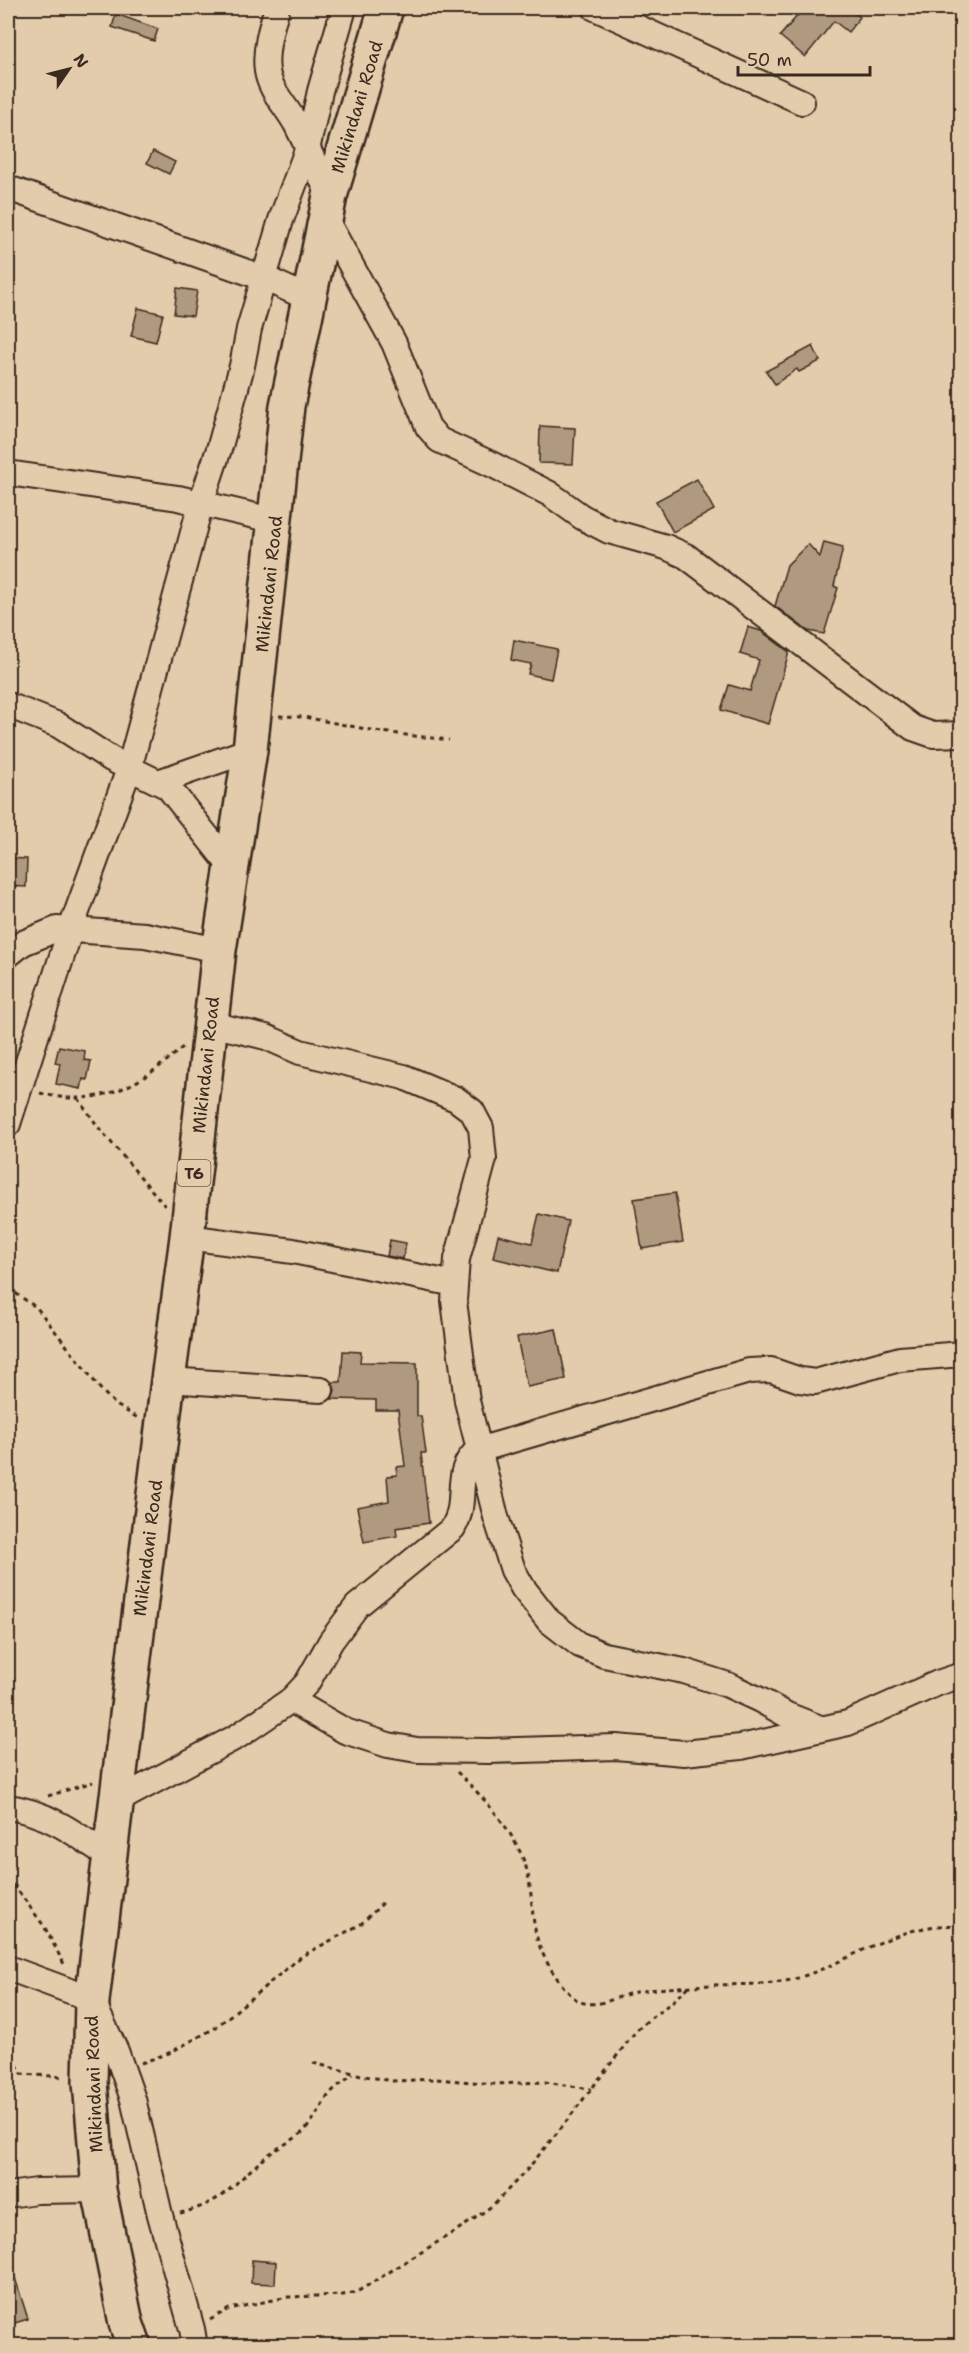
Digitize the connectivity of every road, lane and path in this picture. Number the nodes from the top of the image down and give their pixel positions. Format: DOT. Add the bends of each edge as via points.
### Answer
graph roads {
  1 [pos="277,8"];
  2 [pos="344,8"];
  3 [pos="386,8"];
  4 [pos="595,8"];
  5 [pos="802,102"];
  6 [pos="308,150"];
  7 [pos="8,188"];
  8 [pos="327,207"];
  9 [pos="264,278"];
  10 [pos="308,298"];
  11 [pos="8,473"];
  12 [pos="201,503"];
  13 [pos="276,521"];
  14 [pos="8,705"];
  15 [pos="251,734"];
  16 [pos="962,734"];
  17 [pos="449,740"];
  18 [pos="129,769"];
  19 [pos="160,781"];
  20 [pos="232,868"];
  21 [pos="70,931"];
  22 [pos="13,944"];
  23 [pos="219,950"];
  24 [pos="211,1024"];
  25 [pos="18,1087"];
  26 [pos="78,1098"];
  27 [pos="8,1124"];
  28 [pos="188,1237"];
  29 [pos="455,1284"];
  30 [pos="8,1288"];
  31 [pos="962,1354"];
  32 [pos="168,1380"];
  33 [pos="321,1390"];
  34 [pos="161,1434"];
  35 [pos="478,1450"];
  36 [pos="962,1675"];
  37 [pos="291,1700"];
  38 [pos="820,1728"];
  39 [pos="434,1750"];
  40 [pos="119,1787"];
  41 [pos="15,1808"];
  42 [pos="110,1857"];
  43 [pos="8,1877"];
  44 [pos="385,1901"];
  45 [pos="962,1926"];
  46 [pos="8,1968"];
  47 [pos="689,1986"];
  48 [pos="85,1998"];
  49 [pos="8,2049"];
  50 [pos="313,2063"];
  51 [pos="122,2070"];
  52 [pos="353,2074"];
  53 [pos="90,2082"];
  54 [pos="591,2089"];
  55 [pos="99,2190"];
  56 [pos="8,2195"];
  57 [pos="160,2216"];
  58 [pos="194,2337"];
  59 [pos="134,2346"];
  1 -- 6 [label="street" via="266,60 267,74"];
  2 -- 6 [label="street"];
  3 -- 8 [label="highway, Mikindani Road / T6"];
  4 -- 5 [label="street"];
  6 -- 8 [label="street"];
  6 -- 9 [label="street"];
  7 -- 9 [label="street"];
  8 -- 10 [label="highway, Mikindani Road / T6"];
  8 -- 16 [label="street" via="414,389 428,427 439,440 542,489 609,531 686,556 913,728 933,735"];
  9 -- 10 [label="street"];
  9 -- 12 [label="street"];
  10 -- 13 [label="highway, Mikindani Road / T6" via="287,406"];
  11 -- 12 [label="street"];
  12 -- 13 [label="street"];
  12 -- 18 [label="street"];
  13 -- 15 [label="highway, Mikindani Road / T6"];
  14 -- 18 [label="street" via="64,728"];
  15 -- 17 [label="path" via="281,716"];
  15 -- 19 [label="street"];
  15 -- 20 [label="highway, Mikindani Road / T6"];
  18 -- 19 [label="street"];
  18 -- 21 [label="street"];
  19 -- 20 [label="street"];
  20 -- 23 [label="highway, Mikindani Road / T6"];
  21 -- 22 [label="street" via="51,930"];
  21 -- 23 [label="street" via="145,935"];
  21 -- 25 [label="street"];
  23 -- 24 [label="highway, Mikindani Road / T6"];
  24 -- 26 [label="path" via="136,1083 116,1092"];
  24 -- 28 [label="highway, Mikindani Road / T6"];
  24 -- 29 [label="street" via="266,1037 300,1052 405,1077 456,1099 472,1111 481,1128 484,1159 459,1251"];
  25 -- 26 [label="path" via="59,1098"];
  25 -- 27 [label="street"];
  26 -- 28 [label="path"];
  28 -- 29 [label="street" via="293,1251"];
  28 -- 32 [label="highway, Mikindani Road / T6"];
  29 -- 35 [label="street" via="461,1368"];
  30 -- 34 [label="path" via="37,1308 112,1401"];
  31 -- 35 [label="street" via="900,1359 815,1382 771,1371 749,1371"];
  32 -- 33 [label="street"];
  32 -- 34 [label="highway, Mikindani Road / T6"];
  34 -- 40 [label="highway, Mikindani Road / T6"];
  35 -- 37 [label="street" via="462,1472 461,1510 453,1528 357,1606 307,1683"];
  35 -- 38 [label="street" via="509,1562 523,1588 549,1621 580,1645 604,1655 684,1671 728,1685"];
  36 -- 38 [label="street" via="848,1722"];
  37 -- 39 [label="street" via="366,1739"];
  37 -- 40 [label="street" via="229,1741"];
  38 -- 39 [label="street" via="741,1747 684,1753 616,1747"];
  39 -- 47 [label="path" via="474,1788 516,1844 531,1889 541,1951 574,1998 583,2004 596,2004 632,1993"];
  40 -- 41 [label="path" via="44,1797"];
  40 -- 42 [label="highway, Mikindani Road / T6"];
  41 -- 42 [label="street" via="64,1826"];
  42 -- 48 [label="highway, Mikindani Road / T6"];
  43 -- 48 [label="path" via="44,1926"];
  44 -- 51 [label="path" via="361,1924 302,1956 215,2028 169,2053"];
  45 -- 47 [label="path" via="922,1928 880,1940 794,1979"];
  46 -- 48 [label="street"];
  47 -- 54 [label="path" via="675,2002 636,2031"];
  48 -- 51 [label="street"];
  48 -- 53 [label="highway, Mikindani Road / T6"];
  49 -- 53 [label="path" via="22,2074"];
  50 -- 52 [label="path"];
  51 -- 57 [label="street" via="133,2099"];
  52 -- 54 [label="path" via="393,2081 545,2082"];
  52 -- 57 [label="path" via="326,2098 304,2131 268,2155 231,2189 205,2207"];
  53 -- 55 [label="highway, Mikindani Road / T6"];
  54 -- 58 [label="path" via="494,2205 391,2272 350,2294 288,2297 229,2309"];
  55 -- 56 [label="street"];
  55 -- 59 [label="highway, Mikindani Road / T6"];
  57 -- 58 [label="street"];
}
